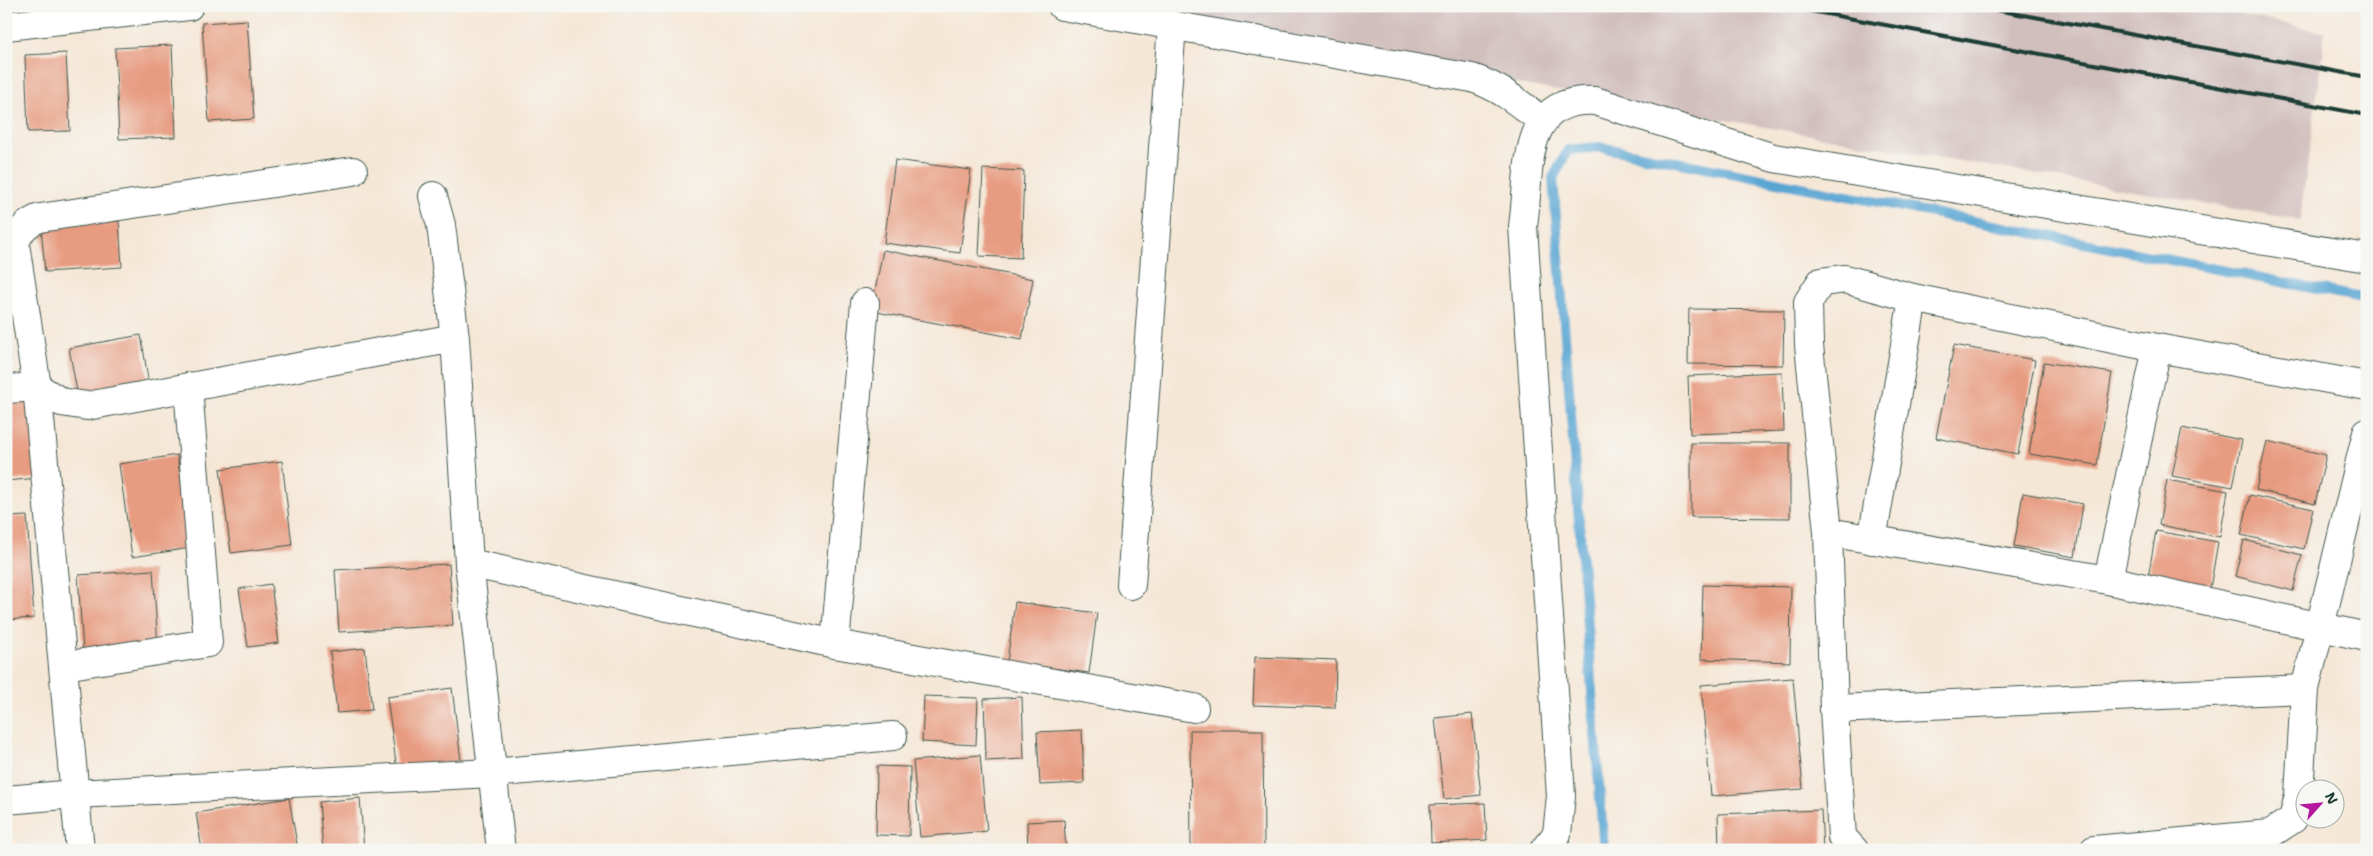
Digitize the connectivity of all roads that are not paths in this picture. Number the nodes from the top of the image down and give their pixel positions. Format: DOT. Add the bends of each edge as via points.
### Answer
graph roads {
  1 [pos="189,6"];
  2 [pos="1062,6"];
  3 [pos="1172,25"];
  4 [pos="6,26"];
  5 [pos="1542,121"];
  6 [pos="353,171"];
  7 [pos="433,196"];
  8 [pos="2367,258"];
  9 [pos="1913,298"];
  10 [pos="865,303"];
  11 [pos="456,338"];
  12 [pos="2157,348"];
  13 [pos="2367,386"];
  14 [pos="37,387"];
  15 [pos="188,387"];
  16 [pos="6,389"];
  17 [pos="2367,432"];
  18 [pos="1828,532"];
  19 [pos="1872,540"];
  20 [pos="469,563"];
  21 [pos="2108,580"];
  22 [pos="1131,585"];
  23 [pos="2319,628"];
  24 [pos="2367,637"];
  25 [pos="835,644"];
  26 [pos="64,666"];
  27 [pos="2305,689"];
  28 [pos="1194,708"];
  29 [pos="1834,709"];
  30 [pos="893,736"];
  31 [pos="492,773"];
  32 [pos="75,794"];
  33 [pos="6,800"];
  34 [pos="80,850"];
  35 [pos="501,850"];
  36 [pos="1544,850"];
  37 [pos="1854,850"];
  38 [pos="2094,850"];
  1 -- 4 [label="street"];
  2 -- 3 [label="street"];
  3 -- 5 [label="street" via="1472,78 1507,93"];
  3 -- 22 [label="street"];
  5 -- 8 [label="street" via="1564,104 1578,100 1595,101 1774,158"];
  5 -- 36 [label="street" via="1533,138 1529,159 1522,226 1561,796 1557,834"];
  6 -- 14 [label="street" via="30,221 18,234 16,244"];
  7 -- 11 [label="street" via="441,225"];
  9 -- 12 [label="street"];
  9 -- 18 [label="street" via="1845,278 1821,282 1808,302 1809,344"];
  9 -- 19 [label="street"];
  10 -- 25 [label="street"];
  11 -- 15 [label="street"];
  11 -- 20 [label="street"];
  12 -- 13 [label="street"];
  12 -- 21 [label="street"];
  14 -- 15 [label="street" via="61,402 87,406"];
  14 -- 16 [label="street"];
  14 -- 26 [label="street"];
  15 -- 26 [label="street" via="208,643"];
  17 -- 23 [label="street"];
  18 -- 19 [label="street"];
  18 -- 29 [label="street"];
  19 -- 21 [label="street"];
  20 -- 25 [label="street"];
  20 -- 31 [label="street"];
  21 -- 23 [label="street"];
  23 -- 24 [label="street"];
  23 -- 27 [label="street"];
  25 -- 28 [label="street"];
  26 -- 32 [label="street"];
  27 -- 29 [label="street"];
  27 -- 38 [label="street" via="2299,795 2293,818 2270,834"];
  29 -- 37 [label="street" via="1842,837"];
  30 -- 31 [label="street"];
  31 -- 32 [label="street"];
  31 -- 35 [label="street"];
  32 -- 33 [label="street"];
  32 -- 34 [label="street"];
}
